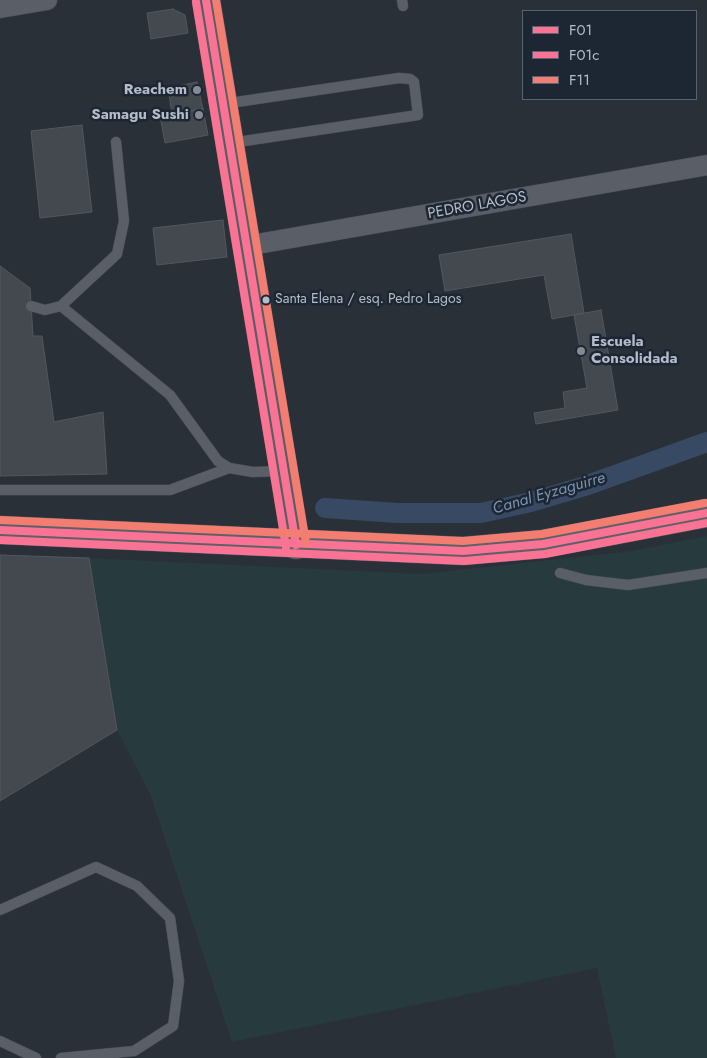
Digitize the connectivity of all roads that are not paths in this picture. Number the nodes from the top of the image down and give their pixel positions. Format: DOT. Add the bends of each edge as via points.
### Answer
graph roads {
  1 [pos="47,0"];
  2 [pos="206,0"];
  3 [pos="0,8"];
  4 [pos="223,104"];
  5 [pos="116,142"];
  6 [pos="230,143"];
  7 [pos="707,165"];
  8 [pos="246,246"];
  9 [pos="31,306"];
  10 [pos="61,306"];
  11 [pos="229,468"];
  12 [pos="284,471"];
  13 [pos="0,490"];
  14 [pos="707,513"];
  15 [pos="0,530"];
  16 [pos="296,544"];
  17 [pos="560,573"];
  18 [pos="707,573"];
  19 [pos="1,907"];
  20 [pos="0,1040"];
  21 [pos="36,1058"];
  22 [pos="61,1058"];
  1 -- 3 [label="street"];
  2 -- 4 [label="street"];
  4 -- 6 [label="street"];
  4 -- 6 [label="lane" via="399,78 414,82 418,115"];
  5 -- 10 [label="lane" via="124,221 117,254"];
  6 -- 8 [label="street"];
  7 -- 8 [label="street, PEDRO LAGOS"];
  8 -- 12 [label="street"];
  9 -- 10 [label="lane" via="45,310"];
  10 -- 11 [label="lane" via="170,395 218,461"];
  11 -- 12 [label="lane" via="253,472"];
  11 -- 13 [label="lane" via="170,490"];
  12 -- 16 [label="street"];
  14 -- 16 [label="main road" via="570,539 488,550 426,551"];
  15 -- 16 [label="main road"];
  17 -- 18 [label="lane" via="593,582 628,584"];
  19 -- 22 [label="lane" via="96,867 137,886 170,918 179,981 173,1026 134,1051"];
  20 -- 21 [label="lane"];
}
